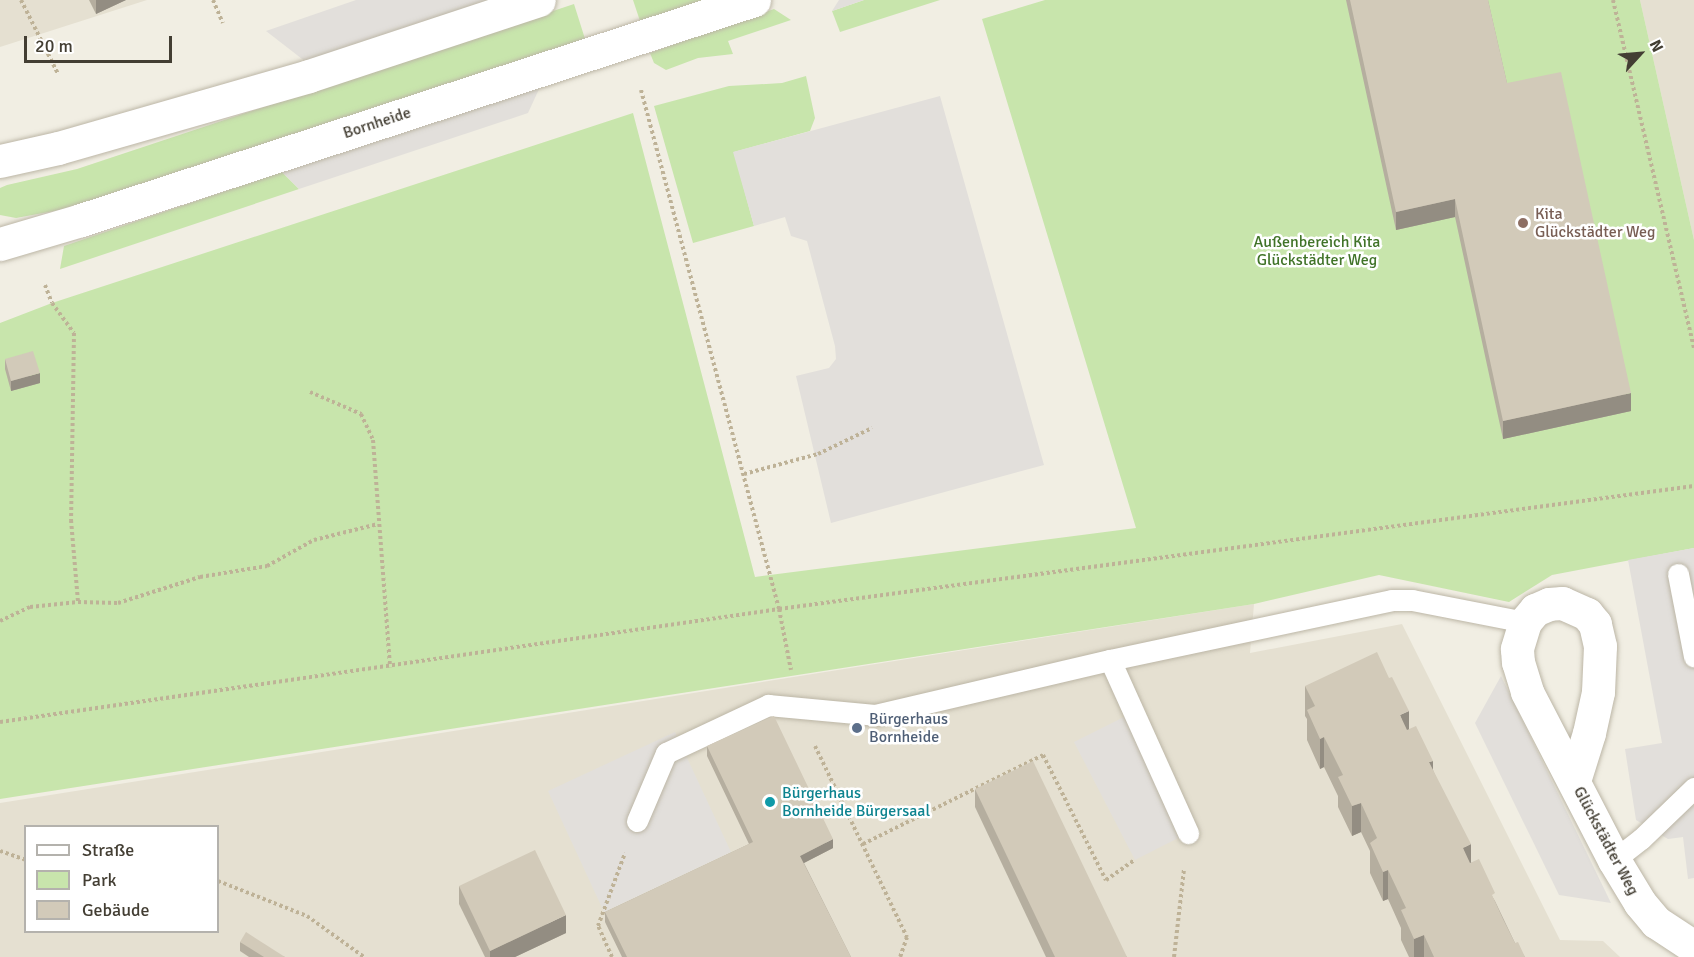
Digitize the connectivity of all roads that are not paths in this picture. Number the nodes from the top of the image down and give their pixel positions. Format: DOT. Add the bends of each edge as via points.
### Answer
graph roads {
  1 [pos="539,0"];
  2 [pos="754,0"];
  3 [pos="0,161"];
  4 [pos="0,244"];
  5 [pos="1678,574"];
  6 [pos="1525,622"];
  7 [pos="1694,656"];
  8 [pos="1110,660"];
  9 [pos="1574,781"];
  10 [pos="1694,788"];
  11 [pos="637,821"];
  12 [pos="1188,833"];
  13 [pos="1614,860"];
  14 [pos="1694,947"];
  1 -- 3 [label="street" via="309,75 58,148"];
  2 -- 4 [label="street, Bornheide"];
  5 -- 7 [label="lane"];
  6 -- 8 [label="lane" via="1412,600 1392,600"];
  6 -- 9 [label="street, Glückstädter Weg" via="1517,648 1527,692"];
  6 -- 9 [label="street, Glückstädter Weg" via="1535,610 1562,603 1578,608 1595,624 1600,646 1598,692"];
  8 -- 11 [label="lane" via="875,715 768,705 666,753"];
  8 -- 12 [label="lane"];
  9 -- 13 [label="street, Glückstädter Weg"];
  10 -- 13 [label="lane"];
  13 -- 14 [label="street, Glückstädter Weg" via="1656,922"];
}
